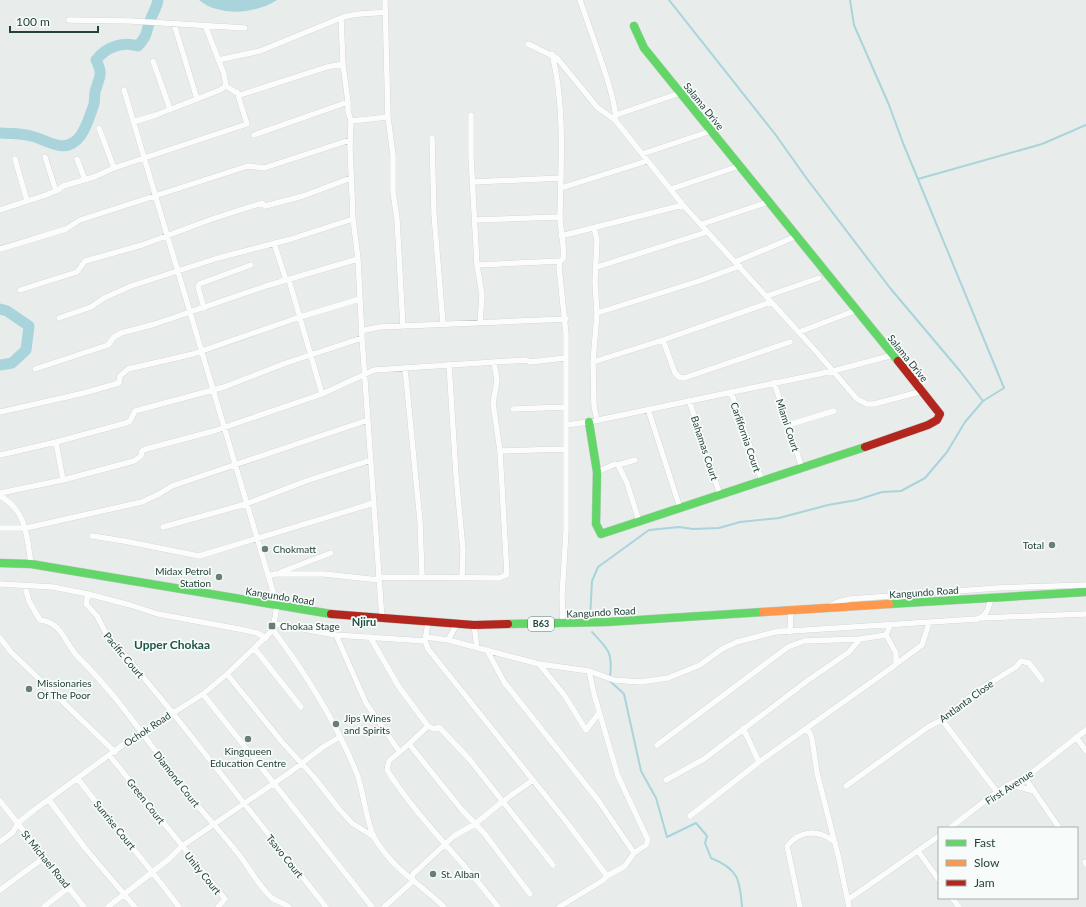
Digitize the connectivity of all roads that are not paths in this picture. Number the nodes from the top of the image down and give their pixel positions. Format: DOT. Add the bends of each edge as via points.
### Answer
graph roads {
  1 [pos="385,0"];
  2 [pos="580,0"];
  3 [pos="384,12"];
  4 [pos="342,18"];
  5 [pos="69,20"];
  6 [pos="174,24"];
  7 [pos="205,25"];
  8 [pos="634,26"];
  9 [pos="245,28"];
  10 [pos="528,44"];
  11 [pos="552,54"];
  12 [pos="218,60"];
  13 [pos="153,61"];
  14 [pos="343,64"];
  15 [pos="226,86"];
  16 [pos="124,90"];
  17 [pos="237,92"];
  18 [pos="680,92"];
  19 [pos="197,99"];
  20 [pos="348,102"];
  21 [pos="170,108"];
  22 [pos="471,115"];
  23 [pos="388,117"];
  24 [pos="615,118"];
  25 [pos="351,121"];
  26 [pos="133,122"];
  27 [pos="99,128"];
  28 [pos="711,131"];
  29 [pos="254,135"];
  30 [pos="432,138"];
  31 [pos="350,140"];
  32 [pos="642,154"];
  33 [pos="45,157"];
  34 [pos="15,159"];
  35 [pos="77,159"];
  36 [pos="144,159"];
  37 [pos="647,160"];
  38 [pos="739,166"];
  39 [pos="114,168"];
  40 [pos="351,178"];
  41 [pos="561,178"];
  42 [pos="85,180"];
  43 [pos="473,182"];
  44 [pos="561,188"];
  45 [pos="671,189"];
  46 [pos="56,191"];
  47 [pos="156,197"];
  48 [pos="27,201"];
  49 [pos="768,202"];
  50 [pos="683,205"];
  51 [pos="0,210"];
  52 [pos="560,217"];
  53 [pos="353,219"];
  54 [pos="475,220"];
  55 [pos="702,224"];
  56 [pos="594,228"];
  57 [pos="707,232"];
  58 [pos="168,236"];
  59 [pos="561,236"];
  60 [pos="797,236"];
  61 [pos="274,243"];
  62 [pos="0,250"];
  63 [pos="358,259"];
  64 [pos="560,261"];
  65 [pos="735,262"];
  66 [pos="251,265"];
  67 [pos="477,265"];
  68 [pos="740,266"];
  69 [pos="597,267"];
  70 [pos="178,272"];
  71 [pos="819,278"];
  72 [pos="287,280"];
  73 [pos="20,290"];
  74 [pos="767,296"];
  75 [pos="360,299"];
  76 [pos="772,302"];
  77 [pos="204,308"];
  78 [pos="857,310"];
  79 [pos="191,312"];
  80 [pos="597,313"];
  81 [pos="300,317"];
  82 [pos="59,318"];
  83 [pos="566,320"];
  84 [pos="443,324"];
  85 [pos="480,324"];
  86 [pos="403,327"];
  87 [pos="362,331"];
  88 [pos="798,332"];
  89 [pos="362,338"];
  90 [pos="663,340"];
  91 [pos="790,342"];
  92 [pos="202,351"];
  93 [pos="310,355"];
  94 [pos="893,355"];
  95 [pos="565,358"];
  96 [pos="494,362"];
  97 [pos="593,362"];
  98 [pos="449,364"];
  99 [pos="405,368"];
  100 [pos="35,369"];
  101 [pos="833,371"];
  102 [pos="364,375"];
  103 [pos="774,382"];
  104 [pos="213,390"];
  105 [pos="923,391"];
  106 [pos="731,392"];
  107 [pos="322,394"];
  108 [pos="690,400"];
  109 [pos="566,407"];
  110 [pos="513,408"];
  111 [pos="648,410"];
  112 [pos="834,411"];
  113 [pos="0,412"];
  114 [pos="368,420"];
  115 [pos="593,421"];
  116 [pos="566,425"];
  117 [pos="788,425"];
  118 [pos="224,428"];
  119 [pos="56,442"];
  120 [pos="565,449"];
  121 [pos="500,451"];
  122 [pos="0,455"];
  123 [pos="371,460"];
  124 [pos="635,460"];
  125 [pos="235,465"];
  126 [pos="618,465"];
  127 [pos="802,468"];
  128 [pos="596,472"];
  129 [pos="63,480"];
  130 [pos="762,481"];
  131 [pos="0,495"];
  132 [pos="720,495"];
  133 [pos="374,503"];
  134 [pos="246,504"];
  135 [pos="680,508"];
  136 [pos="639,521"];
  137 [pos="163,527"];
  138 [pos="0,528"];
  139 [pos="26,528"];
  140 [pos="92,536"];
  141 [pos="256,538"];
  142 [pos="331,554"];
  143 [pos="0,563"];
  144 [pos="31,564"];
  145 [pos="275,574"];
  146 [pos="268,576"];
  147 [pos="422,576"];
  148 [pos="462,577"];
  149 [pos="379,578"];
  150 [pos="0,584"];
  151 [pos="1086,585"];
  152 [pos="25,587"];
  153 [pos="1086,592"];
  154 [pos="88,594"];
  155 [pos="991,598"];
  156 [pos="277,605"];
  157 [pos="826,608"];
  158 [pos="791,610"];
  159 [pos="1086,614"];
  160 [pos="982,618"];
  161 [pos="382,619"];
  162 [pos="428,622"];
  163 [pos="929,623"];
  164 [pos="457,624"];
  165 [pos="563,624"];
  166 [pos="474,625"];
  167 [pos="890,626"];
  168 [pos="274,627"];
  169 [pos="790,632"];
  170 [pos="336,635"];
  171 [pos="886,635"];
  172 [pos="370,637"];
  173 [pos="0,638"];
  174 [pos="266,638"];
  175 [pos="425,639"];
  176 [pos="860,639"];
  177 [pos="448,640"];
  178 [pos="477,648"];
  179 [pos="254,649"];
  180 [pos="488,652"];
  181 [pos="539,664"];
  182 [pos="896,664"];
  183 [pos="589,670"];
  184 [pos="228,674"];
  185 [pos="1042,680"];
  186 [pos="203,694"];
  187 [pos="301,707"];
  188 [pos="172,712"];
  189 [pos="599,712"];
  190 [pos="942,720"];
  191 [pos="428,726"];
  192 [pos="743,728"];
  193 [pos="805,729"];
  194 [pos="1086,730"];
  195 [pos="142,733"];
  196 [pos="340,737"];
  197 [pos="1076,737"];
  198 [pos="409,744"];
  199 [pos="657,745"];
  200 [pos="399,751"];
  201 [pos="1086,751"];
  202 [pos="112,754"];
  203 [pos="759,762"];
  204 [pos="302,763"];
  205 [pos="1025,778"];
  206 [pos="78,779"];
  207 [pos="533,780"];
  208 [pos="666,780"];
  209 [pos="273,783"];
  210 [pos="1012,785"];
  211 [pos="846,786"];
  212 [pos="1034,790"];
  213 [pos="997,792"];
  214 [pos="49,800"];
  215 [pos="0,801"];
  216 [pos="502,802"];
  217 [pos="243,804"];
  218 [pos="690,816"];
  219 [pos="18,823"];
  220 [pos="214,824"];
  221 [pos="475,824"];
  222 [pos="1058,826"];
  223 [pos="951,827"];
  224 [pos="374,837"];
  225 [pos="938,837"];
  226 [pos="0,842"];
  227 [pos="834,842"];
  228 [pos="445,844"];
  229 [pos="182,846"];
  230 [pos="918,851"];
  231 [pos="634,853"];
  232 [pos="45,857"];
  233 [pos="553,865"];
  234 [pos="153,871"];
  235 [pos="607,876"];
  236 [pos="938,879"];
  237 [pos="412,882"];
  238 [pos="69,887"];
  239 [pos="0,890"];
  240 [pos="124,894"];
  241 [pos="530,894"];
  242 [pos="849,898"];
  243 [pos="953,899"];
  244 [pos="44,907"];
  245 [pos="84,907"];
  246 [pos="108,907"];
  247 [pos="135,907"];
  248 [pos="179,907"];
  249 [pos="218,907"];
  250 [pos="289,907"];
  251 [pos="326,907"];
  252 [pos="372,907"];
  253 [pos="384,907"];
  254 [pos="444,907"];
  255 [pos="498,907"];
  256 [pos="559,907"];
  257 [pos="800,907"];
  258 [pos="849,907"];
  259 [pos="959,907"];
  1 -- 3 [label="street"];
  2 -- 24 [label="street" via="611,94"];
  3 -- 4 [label="street" via="348,15"];
  3 -- 23 [label="street"];
  4 -- 12 [label="street" via="260,51"];
  4 -- 14 [label="street"];
  5 -- 6 [label="street"];
  6 -- 7 [label="street"];
  6 -- 19 [label="street"];
  7 -- 9 [label="street"];
  7 -- 12 [label="street"];
  8 -- 18 [label="main road, Salama Drive" via="640,44"];
  10 -- 11 [label="street"];
  11 -- 24 [label="street" via="602,112"];
  11 -- 41 [label="street" via="557,71 561,106"];
  12 -- 15 [label="street"];
  13 -- 21 [label="street"];
  14 -- 17 [label="street" via="326,67 240,95"];
  14 -- 20 [label="street"];
  15 -- 17 [label="street"];
  15 -- 19 [label="street"];
  16 -- 26 [label="street"];
  17 -- 36 [label="street" via="247,124"];
  18 -- 24 [label="street"];
  18 -- 28 [label="main road, Salama Drive"];
  19 -- 21 [label="street"];
  20 -- 25 [label="street"];
  20 -- 29 [label="street"];
  21 -- 26 [label="street" via="156,116"];
  22 -- 43 [label="street"];
  23 -- 25 [label="street"];
  23 -- 86 [label="street" via="393,155 393,192"];
  24 -- 32 [label="street"];
  25 -- 31 [label="street"];
  26 -- 36 [label="street"];
  27 -- 39 [label="street"];
  28 -- 32 [label="street"];
  28 -- 38 [label="main road, Salama Drive"];
  30 -- 84 [label="street" via="434,215"];
  31 -- 40 [label="street"];
  31 -- 47 [label="street" via="264,168 248,166"];
  32 -- 37 [label="street"];
  33 -- 46 [label="street"];
  34 -- 48 [label="street"];
  35 -- 42 [label="street"];
  36 -- 39 [label="street"];
  36 -- 47 [label="street"];
  37 -- 44 [label="street"];
  37 -- 45 [label="street"];
  38 -- 45 [label="street"];
  38 -- 49 [label="main road, Salama Drive"];
  39 -- 42 [label="street"];
  40 -- 53 [label="street"];
  40 -- 58 [label="street" via="303,196 264,206 262,203"];
  41 -- 43 [label="street"];
  41 -- 44 [label="street"];
  42 -- 46 [label="street" via="62,186"];
  43 -- 54 [label="street"];
  44 -- 52 [label="street"];
  45 -- 50 [label="street"];
  46 -- 48 [label="street"];
  47 -- 58 [label="street"];
  47 -- 62 [label="street" via="80,220 66,229"];
  48 -- 51 [label="street"];
  49 -- 55 [label="street"];
  49 -- 60 [label="main road, Salama Drive"];
  50 -- 55 [label="street"];
  50 -- 56 [label="street"];
  52 -- 54 [label="street"];
  52 -- 59 [label="street"];
  53 -- 61 [label="street"];
  53 -- 63 [label="street"];
  54 -- 67 [label="street"];
  55 -- 57 [label="street"];
  56 -- 59 [label="street"];
  56 -- 69 [label="street" via="597,240"];
  57 -- 65 [label="street"];
  57 -- 69 [label="street"];
  58 -- 70 [label="street"];
  58 -- 73 [label="street" via="85,261 77,272"];
  59 -- 64 [label="street" via="563,246"];
  60 -- 65 [label="street"];
  60 -- 78 [label="main road, Salama Drive"];
  61 -- 70 [label="street"];
  61 -- 72 [label="street"];
  63 -- 72 [label="street"];
  63 -- 75 [label="street"];
  64 -- 67 [label="street"];
  64 -- 83 [label="street" via="560,290"];
  65 -- 68 [label="street"];
  66 -- 77 [label="street" via="199,284"];
  67 -- 85 [label="street" via="482,295"];
  68 -- 74 [label="street"];
  68 -- 80 [label="street"];
  69 -- 80 [label="street"];
  70 -- 79 [label="street"];
  70 -- 82 [label="street" via="131,286 91,307"];
  71 -- 74 [label="street"];
  72 -- 77 [label="street"];
  72 -- 81 [label="street"];
  74 -- 76 [label="street"];
  75 -- 81 [label="street"];
  75 -- 87 [label="street"];
  76 -- 88 [label="street"];
  76 -- 90 [label="street"];
  77 -- 79 [label="street"];
  78 -- 88 [label="street"];
  78 -- 94 [label="main road, Salama Drive"];
  79 -- 92 [label="street"];
  79 -- 100 [label="street" via="121,333 108,345"];
  80 -- 97 [label="street"];
  81 -- 92 [label="street"];
  81 -- 93 [label="street"];
  83 -- 85 [label="street"];
  83 -- 95 [label="street"];
  84 -- 85 [label="street"];
  84 -- 86 [label="street"];
  86 -- 87 [label="street" via="379,327"];
  87 -- 89 [label="street"];
  88 -- 101 [label="street"];
  89 -- 93 [label="street"];
  89 -- 102 [label="street"];
  90 -- 91 [label="street" via="675,373 684,378"];
  90 -- 97 [label="street"];
  92 -- 104 [label="street"];
  92 -- 113 [label="street" via="128,369 120,376 119,383"];
  93 -- 104 [label="street"];
  93 -- 107 [label="street"];
  94 -- 101 [label="street"];
  94 -- 105 [label="main road, Salama Drive"];
  95 -- 96 [label="street" via="530,362"];
  95 -- 109 [label="street"];
  96 -- 98 [label="street"];
  96 -- 121 [label="street" via="497,381 493,403"];
  97 -- 115 [label="street"];
  98 -- 99 [label="street"];
  98 -- 148 [label="street" via="463,550"];
  99 -- 102 [label="street" via="374,370"];
  99 -- 147 [label="street" via="420,521"];
  101 -- 103 [label="street"];
  101 -- 105 [label="street" via="857,399 867,404"];
  102 -- 107 [label="street"];
  102 -- 114 [label="street"];
  103 -- 106 [label="street"];
  103 -- 117 [label="street, Miami Court"];
  104 -- 118 [label="street"];
  104 -- 119 [label="street" via="135,411 126,423"];
  105 -- 127 [label="main road, Salama Drive" via="940,414 939,419 932,424"];
  106 -- 108 [label="street"];
  106 -- 130 [label="street, Carlifornia Court"];
  107 -- 118 [label="street"];
  108 -- 111 [label="street"];
  108 -- 132 [label="street, Bahamas Court"];
  109 -- 110 [label="street"];
  109 -- 116 [label="street"];
  111 -- 115 [label="street"];
  111 -- 135 [label="street"];
  112 -- 117 [label="street"];
  114 -- 123 [label="street"];
  114 -- 125 [label="street"];
  115 -- 116 [label="street"];
  115 -- 128 [label="main road"];
  116 -- 120 [label="street"];
  117 -- 127 [label="street, Miami Court"];
  118 -- 125 [label="street"];
  118 -- 129 [label="street" via="146,449 134,461"];
  119 -- 122 [label="street"];
  119 -- 129 [label="street"];
  120 -- 121 [label="street"];
  120 -- 165 [label="street"];
  121 -- 148 [label="street" via="507,575 498,578"];
  123 -- 133 [label="street"];
  123 -- 134 [label="street"];
  124 -- 126 [label="street"];
  125 -- 134 [label="street"];
  125 -- 139 [label="street" via="172,486 142,502"];
  126 -- 128 [label="street"];
  126 -- 136 [label="street" via="627,483"];
  127 -- 130 [label="main road, Salama Drive"];
  128 -- 136 [label="main road, Salama Drive" via="596,524 601,534"];
  129 -- 131 [label="street"];
  130 -- 132 [label="main road, Salama Drive"];
  131 -- 139 [label="street" via="20,513"];
  132 -- 135 [label="main road, Salama Drive"];
  133 -- 141 [label="street"];
  133 -- 149 [label="street"];
  134 -- 137 [label="street"];
  134 -- 141 [label="street"];
  135 -- 136 [label="main road, Salama Drive"];
  138 -- 139 [label="street"];
  139 -- 144 [label="street"];
  140 -- 141 [label="street" via="199,556"];
  141 -- 146 [label="street"];
  142 -- 145 [label="street"];
  143 -- 144 [label="main road, Kangundo Road / B63"];
  144 -- 156 [label="main road, Kangundo Road / B63"];
  145 -- 146 [label="street"];
  145 -- 149 [label="street"];
  146 -- 156 [label="street"];
  147 -- 148 [label="street"];
  147 -- 149 [label="street"];
  149 -- 161 [label="street"];
  150 -- 152 [label="street"];
  151 -- 157 [label="street" via="984,588 850,599"];
  152 -- 154 [label="street" via="53,587"];
  152 -- 195 [label="street, Diamond Court" via="29,601 40,620 53,623 58,628 70,649 104,685"];
  153 -- 155 [label="main road, Kangundo Road / B63"];
  154 -- 174 [label="street" via="158,614 257,633"];
  154 -- 188 [label="street, Pacific Court" via="86,604 97,616 109,639"];
  155 -- 157 [label="main road, Kangundo Road / B63"];
  155 -- 160 [label="street" via="988,610"];
  156 -- 161 [label="main road, Kangundo Road / B63"];
  156 -- 168 [label="street"];
  157 -- 158 [label="main road, Kangundo Road / B63"];
  158 -- 165 [label="main road, Kangundo Road / B63"];
  158 -- 169 [label="street"];
  159 -- 160 [label="street"];
  160 -- 163 [label="street"];
  161 -- 162 [label="main road, Kangundo Road / B63"];
  162 -- 164 [label="main road, Kangundo Road / B63"];
  162 -- 175 [label="street"];
  163 -- 167 [label="street"];
  163 -- 182 [label="street" via="922,645"];
  164 -- 166 [label="main road, Kangundo Road / B63"];
  164 -- 177 [label="street"];
  165 -- 166 [label="main road, Kangundo Road / B63"];
  166 -- 178 [label="street"];
  167 -- 169 [label="street"];
  167 -- 171 [label="street"];
  168 -- 170 [label="street"];
  168 -- 174 [label="street, Ochok Road"];
  168 -- 196 [label="street" via="308,678"];
  169 -- 183 [label="street" via="758,635 737,642 722,649 700,666 668,678 640,682 614,680"];
  170 -- 172 [label="street"];
  170 -- 200 [label="street" via="366,703"];
  171 -- 176 [label="street"];
  171 -- 182 [label="street" via="896,652"];
  172 -- 175 [label="street"];
  172 -- 191 [label="street" via="399,687"];
  173 -- 202 [label="street, Green Court" via="11,652 64,701"];
  174 -- 179 [label="street, Ochok Road"];
  175 -- 177 [label="street"];
  175 -- 207 [label="street" via="428,649"];
  176 -- 192 [label="street" via="849,652"];
  176 -- 199 [label="street" via="804,641 788,647"];
  177 -- 178 [label="street"];
  178 -- 180 [label="street"];
  179 -- 184 [label="street, Ochok Road"];
  179 -- 187 [label="street"];
  180 -- 181 [label="street"];
  180 -- 231 [label="street" via="504,682 594,795"];
  181 -- 183 [label="street"];
  181 -- 189 [label="street" via="565,696 586,730"];
  182 -- 193 [label="street"];
  183 -- 189 [label="street"];
  184 -- 186 [label="street, Ochok Road"];
  184 -- 204 [label="street"];
  185 -- 190 [label="street, Antlanta Close" via="1029,663 1021,661 1016,667 977,691"];
  186 -- 188 [label="street, Ochok Road"];
  186 -- 209 [label="street"];
  188 -- 195 [label="street, Ochok Road"];
  188 -- 217 [label="street, Pacific Court"];
  189 -- 231 [label="street" via="618,776 648,840 646,845"];
  190 -- 211 [label="street, Antlanta Close" via="928,727"];
  190 -- 213 [label="street"];
  191 -- 198 [label="street"];
  191 -- 216 [label="street" via="434,729 439,727 470,760"];
  192 -- 203 [label="street"];
  192 -- 208 [label="street" via="704,759"];
  193 -- 203 [label="street"];
  193 -- 227 [label="street" via="810,734"];
  194 -- 197 [label="street, First Avenue"];
  195 -- 202 [label="street, Ochok Road"];
  195 -- 220 [label="street, Diamond Court"];
  196 -- 204 [label="street"];
  196 -- 224 [label="street" via="358,777"];
  197 -- 201 [label="street"];
  197 -- 205 [label="street, First Avenue"];
  198 -- 200 [label="street"];
  198 -- 221 [label="street"];
  200 -- 228 [label="street" via="389,761 387,770"];
  202 -- 206 [label="street, Ochok Road"];
  202 -- 229 [label="street, Green Court"];
  203 -- 218 [label="street"];
  204 -- 209 [label="street"];
  204 -- 224 [label="street" via="346,817"];
  205 -- 210 [label="street, First Avenue"];
  205 -- 212 [label="street"];
  206 -- 214 [label="street, Ochok Road"];
  206 -- 234 [label="street, Sunrise Court"];
  207 -- 216 [label="street"];
  207 -- 235 [label="street"];
  209 -- 217 [label="street"];
  209 -- 252 [label="street"];
  210 -- 212 [label="street"];
  210 -- 213 [label="street, First Avenue"];
  212 -- 222 [label="street"];
  213 -- 223 [label="street, First Avenue"];
  214 -- 219 [label="street, Ochok Road"];
  214 -- 240 [label="street"];
  215 -- 219 [label="street, St Michael Road"];
  216 -- 221 [label="street"];
  216 -- 233 [label="street"];
  217 -- 220 [label="street"];
  217 -- 251 [label="street, Tsavo Court"];
  219 -- 226 [label="street, Ochok Road"];
  219 -- 232 [label="street, St Michael Road"];
  220 -- 229 [label="street"];
  220 -- 250 [label="street, Diamond Court" via="271,897"];
  221 -- 228 [label="street"];
  221 -- 241 [label="street"];
  224 -- 237 [label="street" via="391,861"];
  225 -- 230 [label="street"];
  227 -- 242 [label="street"];
  227 -- 257 [label="street" via="817,833 809,833 797,837 786,846"];
  228 -- 237 [label="street" via="413,874"];
  228 -- 255 [label="street"];
  229 -- 234 [label="street"];
  229 -- 249 [label="street, Unity Court" via="225,899"];
  230 -- 236 [label="street"];
  230 -- 242 [label="street"];
  231 -- 235 [label="street" via="624,866"];
  232 -- 238 [label="street, St Michael Road"];
  232 -- 239 [label="street"];
  234 -- 240 [label="street"];
  234 -- 248 [label="street, Sunrise Court"];
  235 -- 256 [label="street"];
  237 -- 253 [label="street"];
  237 -- 254 [label="street"];
  238 -- 244 [label="street"];
  238 -- 245 [label="street, St Michael Road"];
  240 -- 246 [label="street"];
  240 -- 247 [label="street"];
  242 -- 258 [label="street"];
  243 -- 259 [label="street"];
}
